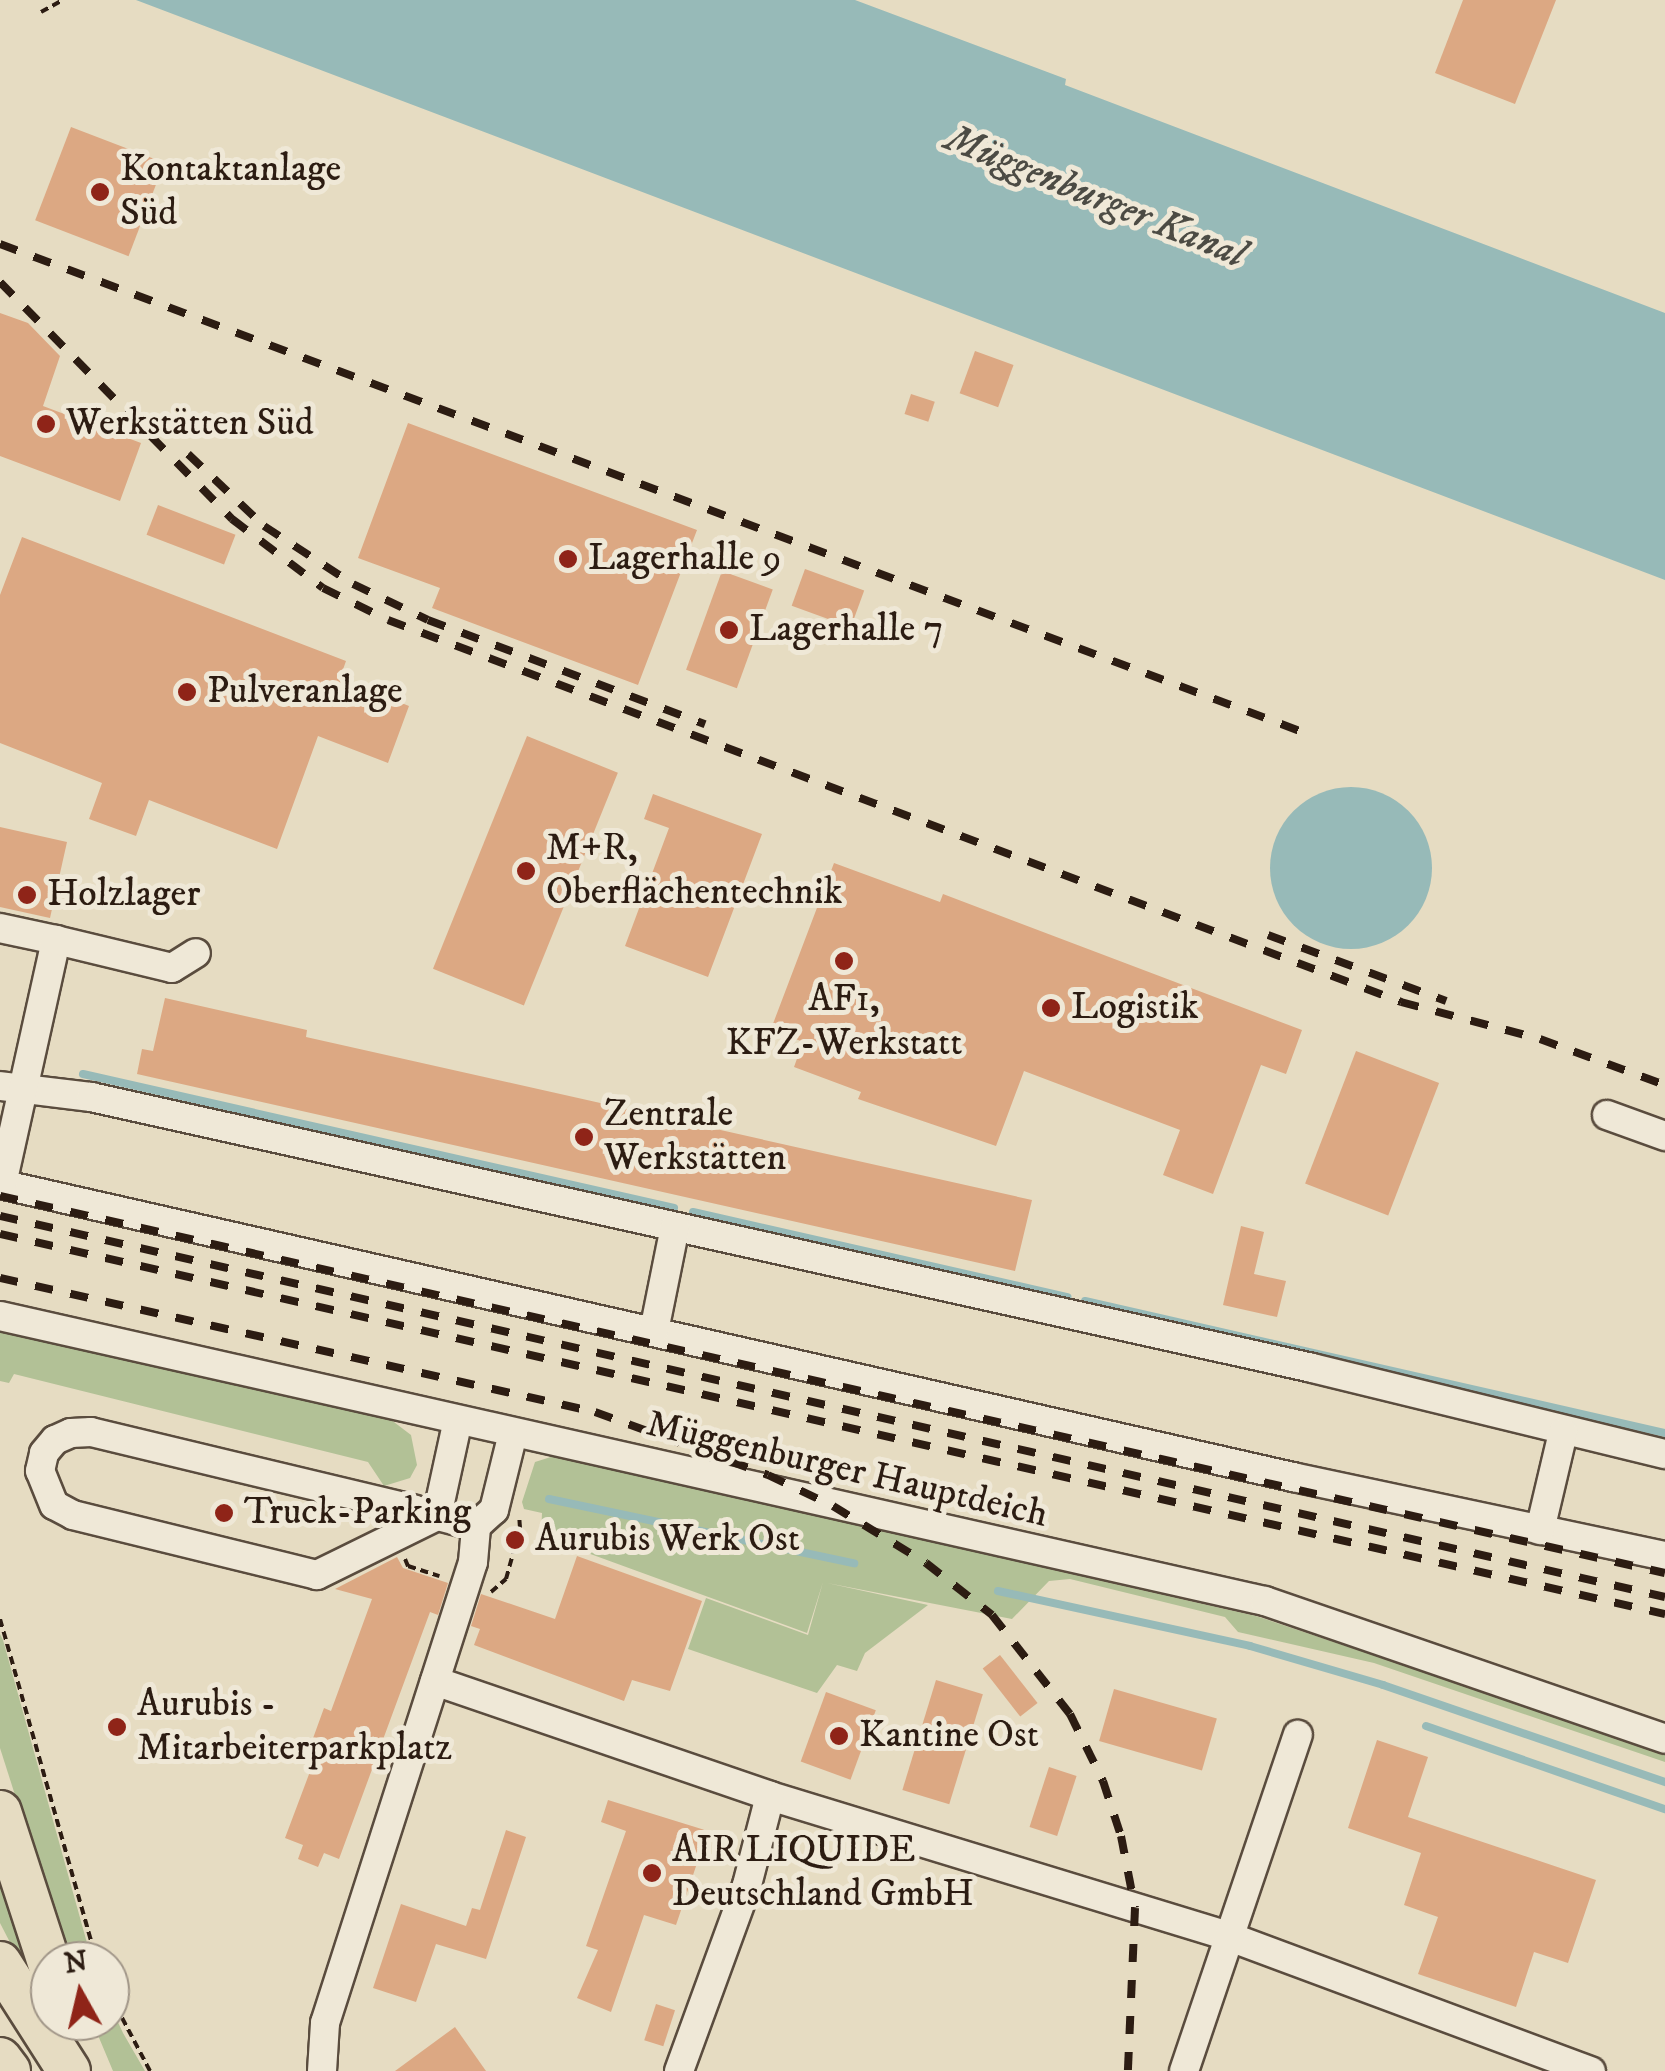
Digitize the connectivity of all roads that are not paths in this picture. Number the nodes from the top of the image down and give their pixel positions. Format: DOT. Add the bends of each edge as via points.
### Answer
graph roads {
  1 [pos="0,928"];
  2 [pos="56,940"];
  3 [pos="196,953"];
  4 [pos="12,1086"];
  5 [pos="1607,1115"];
  6 [pos="1665,1136"];
  7 [pos="1,1184"];
  8 [pos="675,1227"];
  9 [pos="0,1316"];
  10 [pos="654,1331"];
  11 [pos="458,1420"];
  12 [pos="513,1433"];
  13 [pos="1563,1433"];
  14 [pos="1665,1454"];
  15 [pos="437,1516"];
  16 [pos="476,1526"];
  17 [pos="1540,1530"];
  18 [pos="1665,1556"];
  19 [pos="435,1681"];
  20 [pos="1298,1735"];
  21 [pos="1665,1739"];
  22 [pos="770,1796"];
  23 [pos="0,1812"];
  24 [pos="1230,1937"];
  25 [pos="42,1941"];
  26 [pos="0,1963"];
  27 [pos="0,2000"];
  28 [pos="80,2041"];
  29 [pos="0,2059"];
  30 [pos="9,2071"];
  31 [pos="33,2071"];
  32 [pos="69,2071"];
  33 [pos="94,2071"];
  34 [pos="322,2071"];
  35 [pos="679,2071"];
  36 [pos="1184,2071"];
  37 [pos="1591,2071"];
  1 -- 2 [label="street"];
  2 -- 3 [label="street" via="172,968"];
  2 -- 4 [label="street"];
  4 -- 7 [label="street"];
  4 -- 8 [label="street" via="91,1097"];
  5 -- 6 [label="street"];
  7 -- 10 [label="street"];
  8 -- 10 [label="street"];
  8 -- 13 [label="street" via="1312,1368"];
  9 -- 11 [label="street, Müggenburger Hauptdeich"];
  10 -- 17 [label="street"];
  11 -- 12 [label="street, Müggenburger Hauptdeich"];
  11 -- 15 [label="street"];
  12 -- 16 [label="street" via="494,1510"];
  12 -- 21 [label="street, Müggenburger Hauptdeich" via="1265,1601"];
  13 -- 14 [label="street"];
  13 -- 17 [label="street"];
  15 -- 15 [label="street" via="90,1432 55,1440 40,1471 54,1504 73,1515 316,1575"];
  15 -- 16 [label="street"];
  16 -- 19 [label="street" via="473,1562"];
  17 -- 18 [label="street"];
  19 -- 22 [label="street"];
  19 -- 34 [label="street" via="325,2023"];
  20 -- 24 [label="street"];
  22 -- 24 [label="street"];
  22 -- 35 [label="street" via="747,1884"];
  23 -- 25 [label="highway"];
  24 -- 36 [label="street"];
  24 -- 37 [label="street"];
  26 -- 32 [label="highway"];
  27 -- 31 [label="highway"];
  28 -- 33 [label="highway"];
  29 -- 30 [label="highway"];
}
